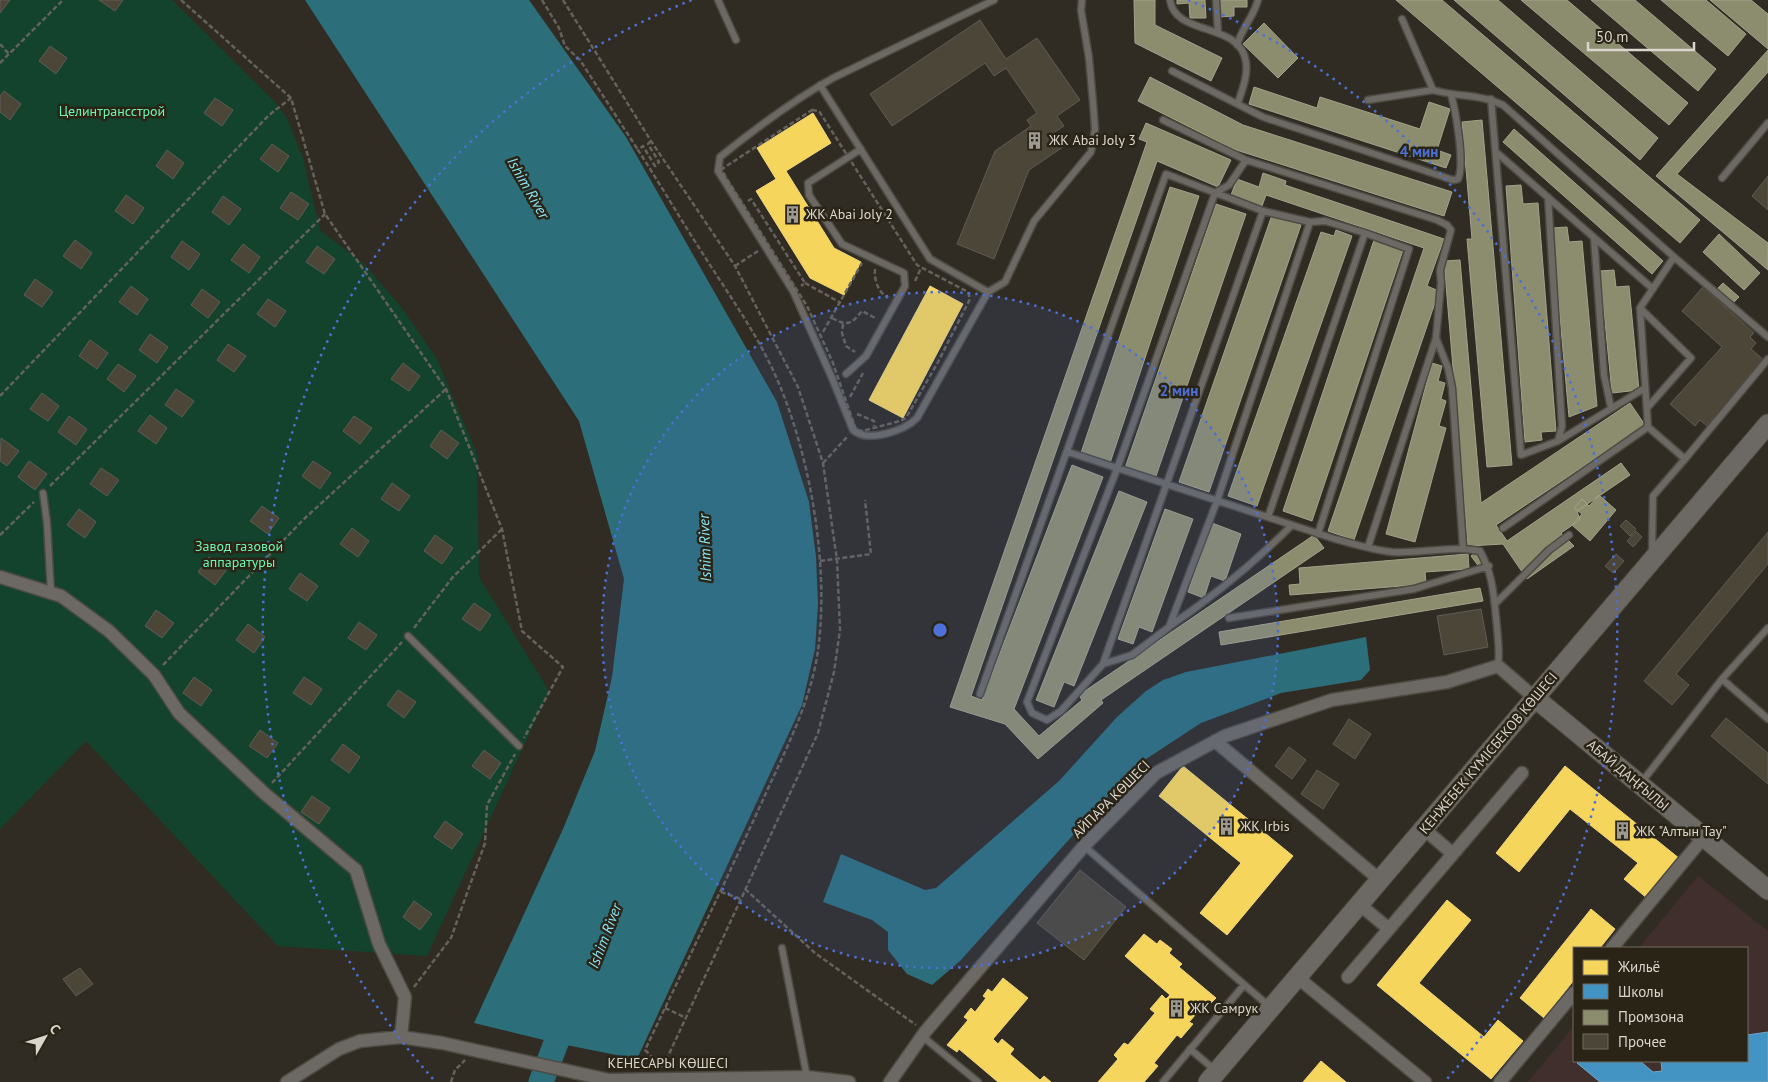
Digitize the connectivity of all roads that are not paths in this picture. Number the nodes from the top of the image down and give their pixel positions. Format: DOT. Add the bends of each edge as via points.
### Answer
graph roads {
  1 [pos="718,0"];
  2 [pos="994,0"];
  3 [pos="1082,0"];
  4 [pos="1170,0"];
  5 [pos="1216,0"];
  6 [pos="1258,0"];
  7 [pos="1402,19"];
  8 [pos="1218,32"];
  9 [pos="736,40"];
  10 [pos="1237,45"];
  11 [pos="1172,71"];
  12 [pos="820,85"];
  13 [pos="1433,90"];
  14 [pos="1451,95"];
  15 [pos="1491,99"];
  16 [pos="1368,100"];
  17 [pos="1238,103"];
  18 [pos="1163,120"];
  19 [pos="1768,123"];
  20 [pos="861,149"];
  21 [pos="1496,152"];
  22 [pos="1246,160"];
  23 [pos="1722,178"];
  24 [pos="1215,193"];
  25 [pos="1548,197"];
  26 [pos="1263,211"];
  27 [pos="1310,222"];
  28 [pos="1365,233"];
  29 [pos="1594,238"];
  30 [pos="1674,257"];
  31 [pos="1653,288"];
  32 [pos="988,292"];
  33 [pos="1640,308"];
  34 [pos="1768,337"];
  35 [pos="1436,338"];
  36 [pos="1768,359"];
  37 [pos="846,374"];
  38 [pos="1645,388"];
  39 [pos="1611,408"];
  40 [pos="1647,408"];
  41 [pos="1768,424"];
  42 [pos="1648,427"];
  43 [pos="1558,441"];
  44 [pos="1068,452"];
  45 [pos="1685,458"];
  46 [pos="1117,469"];
  47 [pos="1166,485"];
  48 [pos="43,493"];
  49 [pos="1217,501"];
  50 [pos="1268,517"];
  51 [pos="1292,525"];
  52 [pos="1503,528"];
  53 [pos="1318,534"];
  54 [pos="1569,535"];
  55 [pos="1368,547"];
  56 [pos="1463,547"];
  57 [pos="1652,561"];
  58 [pos="1489,566"];
  59 [pos="0,577"];
  60 [pos="51,593"];
  61 [pos="1496,602"];
  62 [pos="1229,618"];
  63 [pos="1169,627"];
  64 [pos="1768,628"];
  65 [pos="408,636"];
  66 [pos="1103,664"];
  67 [pos="1498,666"];
  68 [pos="1722,679"];
  69 [pos="980,694"];
  70 [pos="1535,698"];
  71 [pos="1768,719"];
  72 [pos="1215,741"];
  73 [pos="519,746"];
  74 [pos="1522,772"];
  75 [pos="1640,784"];
  76 [pos="1424,828"];
  77 [pos="1703,838"];
  78 [pos="1084,846"];
  79 [pos="1453,854"];
  80 [pos="1380,880"];
  81 [pos="1768,890"];
  82 [pos="1359,904"];
  83 [pos="1389,929"];
  84 [pos="1613,947"];
  85 [pos="782,948"];
  86 [pos="1297,977"];
  87 [pos="1348,977"];
  88 [pos="1244,985"];
  89 [pos="1573,994"];
  90 [pos="1271,1008"];
  91 [pos="924,1034"];
  92 [pos="401,1037"];
  93 [pos="1190,1048"];
  94 [pos="807,1077"];
  95 [pos="1212,1077"];
  96 [pos="764,1080"];
  97 [pos="287,1082"];
  98 [pos="849,1082"];
  99 [pos="890,1082"];
  100 [pos="978,1082"];
  101 [pos="1164,1082"];
  102 [pos="1425,1082"];
  103 [pos="1500,1082"];
  1 -- 9 [label="lane"];
  2 -- 12 [label="lane"];
  3 -- 32 [label="lane" via="1094,120 1091,152 1034,221 1005,282"];
  4 -- 8 [label="lane" via="1173,12 1180,18"];
  5 -- 8 [label="lane"];
  6 -- 10 [label="lane"];
  7 -- 13 [label="lane"];
  8 -- 10 [label="lane"];
  10 -- 17 [label="lane" via="1246,59 1246,73"];
  11 -- 17 [label="lane"];
  12 -- 20 [label="lane"];
  12 -- 32 [label="lane" via="720,157 718,171 795,290 853,430 860,436 870,437 910,425 917,418"];
  13 -- 14 [label="lane"];
  13 -- 16 [label="lane"];
  14 -- 15 [label="lane"];
  14 -- 17 [label="lane" via="1456,109 1462,166 1458,179 1453,180 1262,117"];
  15 -- 21 [label="lane"];
  15 -- 30 [label="lane" via="1503,105"];
  18 -- 22 [label="lane"];
  19 -- 23 [label="lane"];
  20 -- 32 [label="lane" via="930,259"];
  20 -- 37 [label="lane" via="808,183 809,195 842,244 904,273 905,286 866,356"];
  21 -- 25 [label="lane"];
  21 -- 43 [label="lane" via="1521,455"];
  22 -- 24 [label="lane" via="1229,185"];
  22 -- 35 [label="lane" via="1447,225 1451,238 1441,262"];
  24 -- 26 [label="lane"];
  24 -- 44 [label="lane" via="1166,174"];
  24 -- 46 [label="lane"];
  25 -- 29 [label="lane"];
  25 -- 43 [label="lane" via="1562,426"];
  26 -- 27 [label="lane"];
  26 -- 47 [label="lane"];
  27 -- 28 [label="lane" via="1325,221"];
  27 -- 49 [label="lane"];
  28 -- 50 [label="lane"];
  28 -- 53 [label="lane" via="1409,249"];
  29 -- 31 [label="lane"];
  29 -- 39 [label="lane" via="1604,375"];
  30 -- 31 [label="lane"];
  30 -- 34 [label="lane"];
  31 -- 33 [label="lane"];
  33 -- 38 [label="lane"];
  33 -- 40 [label="lane" via="1691,358"];
  35 -- 55 [label="lane"];
  35 -- 56 [label="lane" via="1452,388"];
  36 -- 45 [label="lane"];
  38 -- 39 [label="lane"];
  38 -- 40 [label="lane"];
  39 -- 43 [label="lane"];
  40 -- 42 [label="lane"];
  41 -- 57 [label="street, КЕНЖЕБЕК КҮМІСБЕКОВ КӨШЕСІ"];
  42 -- 45 [label="lane"];
  42 -- 52 [label="lane"];
  44 -- 46 [label="lane"];
  44 -- 69 [label="lane"];
  45 -- 57 [label="lane" via="1653,496"];
  46 -- 47 [label="lane"];
  46 -- 66 [label="lane" via="1026,702 1028,708 1032,714 1047,720 1073,698"];
  47 -- 49 [label="lane"];
  47 -- 66 [label="lane"];
  48 -- 60 [label="lane" via="48,523"];
  49 -- 50 [label="lane"];
  49 -- 63 [label="lane"];
  50 -- 51 [label="lane"];
  51 -- 53 [label="lane"];
  51 -- 63 [label="lane" via="1250,566"];
  53 -- 55 [label="lane"];
  54 -- 61 [label="lane"];
  55 -- 56 [label="lane" via="1391,552"];
  56 -- 58 [label="lane" via="1480,551"];
  57 -- 70 [label="street, КЕНЖЕБЕК КҮМІСБЕКОВ КӨШЕСІ"];
  58 -- 61 [label="lane"];
  58 -- 62 [label="lane" via="1414,589"];
  59 -- 60 [label="street"];
  60 -- 92 [label="street" via="86,612 109,631 154,674 179,713 264,793 356,870 379,944 405,997"];
  61 -- 67 [label="lane" via="1500,649"];
  63 -- 66 [label="lane" via="1132,655"];
  64 -- 68 [label="lane"];
  65 -- 73 [label="lane"];
  67 -- 70 [label="street"];
  67 -- 72 [label="street, АЙПАРА КӨШЕСІ" via="1447,682 1332,700"];
  68 -- 71 [label="lane"];
  68 -- 75 [label="lane"];
  70 -- 75 [label="street, АБАЙ ДАҢҒЫЛЫ"];
  70 -- 76 [label="street, КЕНЖЕБЕК КҮМІСБЕКОВ КӨШЕСІ"];
  72 -- 78 [label="street, АЙПАРА КӨШЕСІ" via="1156,773"];
  72 -- 80 [label="street"];
  74 -- 79 [label="street"];
  75 -- 77 [label="street, АБАЙ ДАҢҒЫЛЫ"];
  76 -- 79 [label="street"];
  76 -- 80 [label="street, КЕНЖЕБЕК КҮМІСБЕКОВ КӨШЕСІ"];
  77 -- 81 [label="street, АБАЙ ДАҢҒЫЛЫ"];
  77 -- 84 [label="street"];
  78 -- 88 [label="lane"];
  78 -- 91 [label="street, АЙПАРА КӨШЕСІ"];
  79 -- 83 [label="street"];
  80 -- 82 [label="street, КЕНЖЕБЕК КҮМІСБЕКОВ КӨШЕСІ"];
  82 -- 83 [label="street"];
  82 -- 86 [label="street, КЕНЖЕБЕК КҮМІСБЕКОВ КӨШЕСІ"];
  83 -- 87 [label="street"];
  85 -- 94 [label="lane"];
  86 -- 90 [label="street, КЕНЖЕБЕК КҮМІСБЕКОВ КӨШЕСІ"];
  86 -- 102 [label="street"];
  88 -- 90 [label="lane"];
  88 -- 93 [label="lane"];
  89 -- 103 [label="street"];
  90 -- 95 [label="street, КЕНЖЕБЕК КҮМІСБЕКОВ КӨШЕСІ"];
  91 -- 99 [label="street, АЙПАРА КӨШЕСІ"];
  91 -- 100 [label="lane"];
  92 -- 96 [label="street, КЕНЕСАРЫ КӨШЕСІ" via="609,1080"];
  92 -- 97 [label="street, КЕНЕСАРЫ КӨШЕСІ" via="360,1041 339,1049"];
  93 -- 95 [label="lane"];
  93 -- 101 [label="lane"];
  94 -- 96 [label="street, КЕНЕСАРЫ КӨШЕСІ"];
  94 -- 98 [label="street, КЕНЕСАРЫ КӨШЕСІ"];
}
